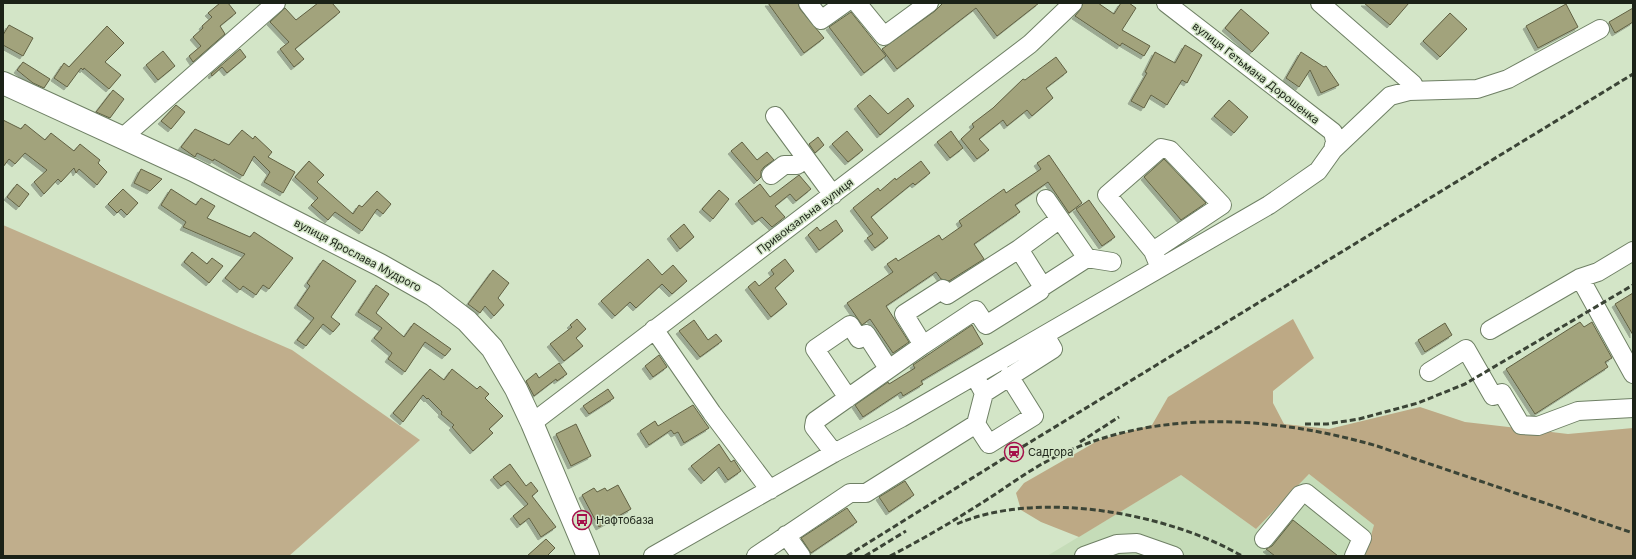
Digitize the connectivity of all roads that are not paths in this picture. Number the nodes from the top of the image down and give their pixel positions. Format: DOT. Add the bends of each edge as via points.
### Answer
graph roads {
  1 [pos="276,3"];
  2 [pos="808,3"];
  3 [pos="845,3"];
  4 [pos="858,3"];
  5 [pos="929,3"];
  6 [pos="1073,3"];
  7 [pos="1166,3"];
  8 [pos="1320,3"];
  9 [pos="1600,29"];
  10 [pos="3,83"];
  11 [pos="1415,91"];
  12 [pos="775,116"];
  13 [pos="122,138"];
  14 [pos="1333,150"];
  15 [pos="806,159"];
  16 [pos="771,175"];
  17 [pos="833,195"];
  18 [pos="1046,199"];
  19 [pos="1222,205"];
  20 [pos="1060,219"];
  21 [pos="1238,223"];
  22 [pos="1019,249"];
  23 [pos="1153,251"];
  24 [pos="1633,251"];
  25 [pos="1087,258"];
  26 [pos="1112,262"];
  27 [pos="1160,268"];
  28 [pos="1580,278"];
  29 [pos="1042,287"];
  30 [pos="654,329"];
  31 [pos="1490,330"];
  32 [pos="1045,334"];
  33 [pos="923,344"];
  34 [pos="888,368"];
  35 [pos="1428,372"];
  36 [pos="1633,374"];
  37 [pos="974,375"];
  38 [pos="1009,376"];
  39 [pos="984,393"];
  40 [pos="848,398"];
  41 [pos="1633,408"];
  42 [pos="532,423"];
  43 [pos="976,424"];
  44 [pos="834,453"];
  45 [pos="770,490"];
  46 [pos="786,535"];
  47 [pos="1264,539"];
  48 [pos="588,556"];
  49 [pos="653,556"];
  50 [pos="756,556"];
  51 [pos="801,556"];
  52 [pos="1084,556"];
  53 [pos="1174,556"];
  54 [pos="1354,556"];
  1 -- 13 [label="street"];
  2 -- 3 [label="street" via="820,20"];
  4 -- 5 [label="street" via="884,36"];
  6 -- 17 [label="street, Привокзальна вулиця" via="1030,44"];
  7 -- 14 [label="street, вулиця Гетьмана Дорошенка" via="1333,132"];
  8 -- 11 [label="street" via="1413,84"];
  9 -- 11 [label="street" via="1508,79 1477,89"];
  10 -- 13 [label="main road, вулиця Ярослава Мудрого"];
  11 -- 14 [label="street" via="1390,96"];
  12 -- 15 [label="street"];
  13 -- 42 [label="main road, вулиця Ярослава Мудрого" via="193,170 433,295 467,321 492,348"];
  14 -- 21 [label="street" via="1318,171"];
  15 -- 16 [label="street" via="797,165 784,164"];
  15 -- 17 [label="street"];
  17 -- 30 [label="street, Привокзальна вулиця"];
  18 -- 20 [label="street"];
  19 -- 21 [label="street"];
  19 -- 23 [label="street"];
  19 -- 23 [label="street" via="1170,150 1161,148 1107,195"];
  20 -- 22 [label="street"];
  20 -- 25 [label="street"];
  21 -- 27 [label="street"];
  22 -- 29 [label="street"];
  22 -- 33 [label="street" via="947,295 943,289 904,314"];
  23 -- 27 [label="street"];
  24 -- 28 [label="street" via="1598,272"];
  25 -- 26 [label="street"];
  25 -- 29 [label="street"];
  27 -- 32 [label="street"];
  28 -- 31 [label="street"];
  28 -- 36 [label="street"];
  29 -- 33 [label="street" via="1040,291 986,325 976,310"];
  30 -- 42 [label="street, Привокзальна вулиця"];
  30 -- 45 [label="street"];
  32 -- 37 [label="street"];
  32 -- 38 [label="street" via="1053,349"];
  33 -- 34 [label="street"];
  34 -- 40 [label="street"];
  34 -- 40 [label="street" via="866,334 859,338 850,325 815,349"];
  35 -- 41 [label="street" via="1466,349 1493,396 1502,394 1521,425 1538,426 1578,410"];
  37 -- 39 [label="street"];
  37 -- 44 [label="street" via="901,418"];
  38 -- 39 [label="street"];
  38 -- 43 [label="street" via="1034,416 989,444"];
  39 -- 43 [label="street"];
  40 -- 44 [label="street" via="815,421 814,427"];
  42 -- 48 [label="main road, вулиця Ярослава Мудрого"];
  43 -- 46 [label="street" via="866,493 850,492"];
  44 -- 45 [label="street"];
  45 -- 49 [label="street"];
  46 -- 50 [label="street"];
  46 -- 51 [label="street"];
  47 -- 54 [label="street" via="1300,495 1306,494 1362,538"];
  52 -- 53 [label="street" via="1117,544 1137,543"];
}
